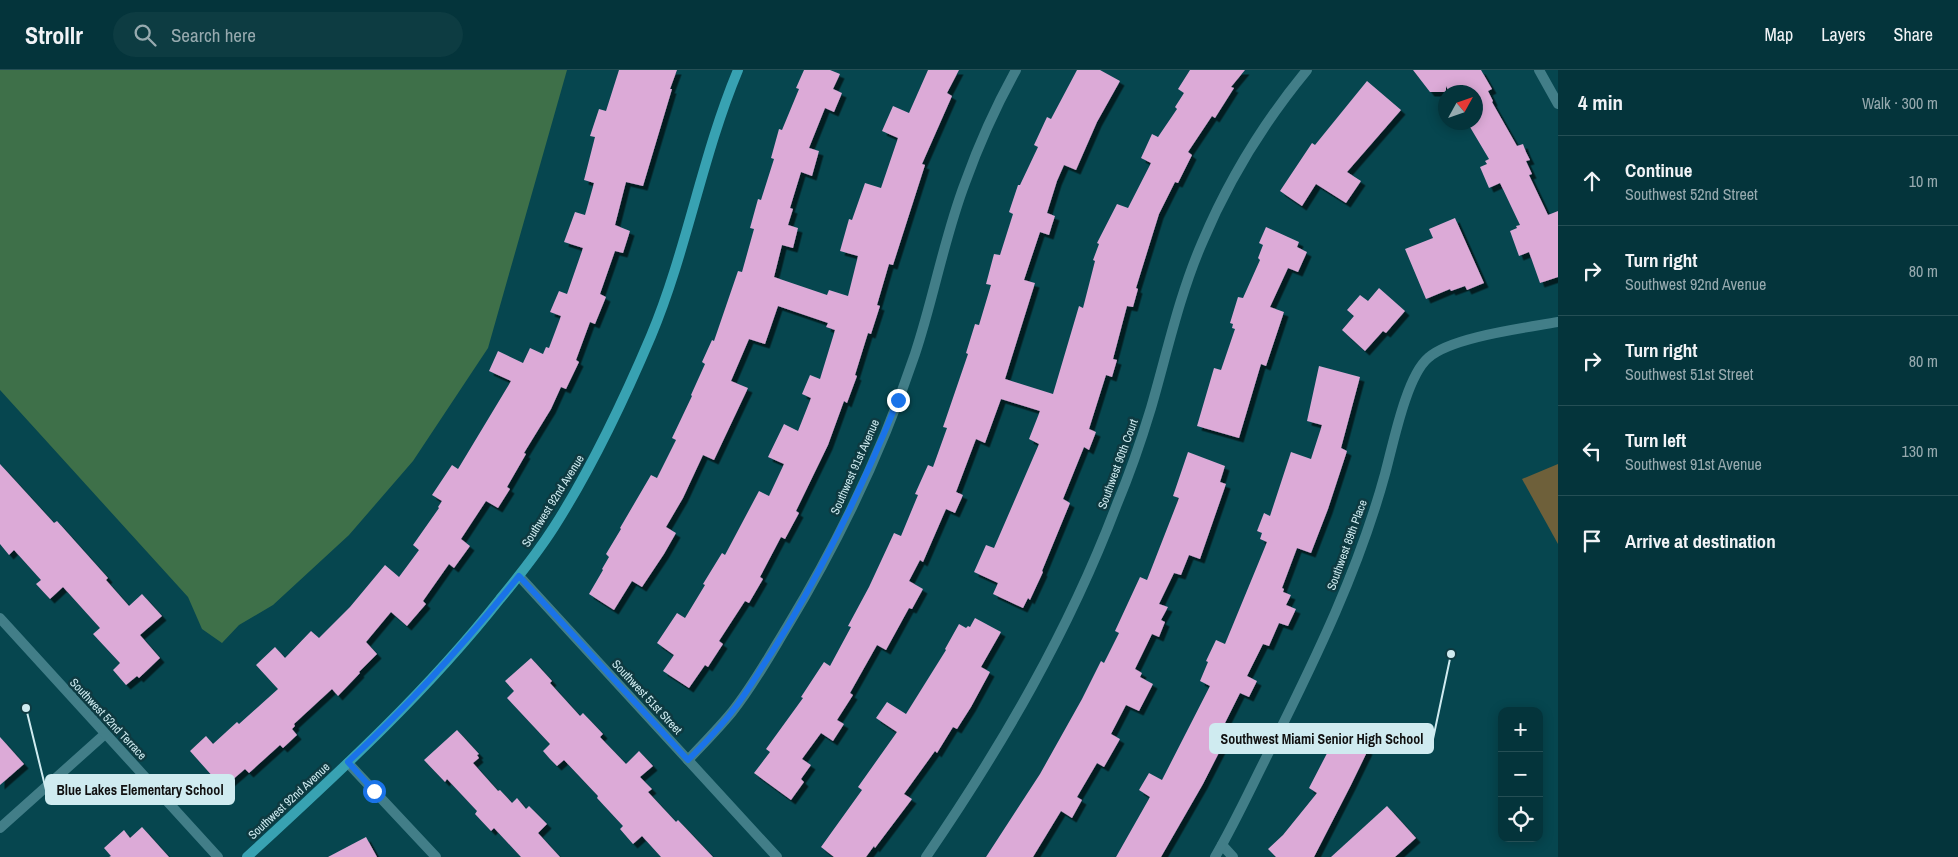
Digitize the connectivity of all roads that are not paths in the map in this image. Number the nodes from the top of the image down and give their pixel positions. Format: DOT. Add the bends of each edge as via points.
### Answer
graph roads {
  1 [pos="738,70"];
  2 [pos="1016,70"];
  3 [pos="1307,70"];
  4 [pos="1539,70"];
  5 [pos="1558,104"];
  6 [pos="1558,322"];
  7 [pos="519,576"];
  8 [pos="0,618"];
  9 [pos="105,734"];
  10 [pos="688,760"];
  11 [pos="348,762"];
  12 [pos="0,828"];
  13 [pos="1222,845"];
  14 [pos="218,857"];
  15 [pos="247,857"];
  16 [pos="436,857"];
  17 [pos="777,857"];
  18 [pos="926,857"];
  19 [pos="1215,857"];
  20 [pos="1233,857"];
  1 -- 7 [label="street, Southwest 92nd Avenue" via="666,298 634,376 584,477 554,528"];
  2 -- 10 [label="street, Southwest 91st Avenue" via="965,183 914,356 874,458 844,523 814,582 752,683 716,731"];
  3 -- 18 [label="street, Southwest 90th Court" via="1239,169 1201,245 1136,454 1069,615 994,754"];
  4 -- 5 [label="street"];
  6 -- 13 [label="street, Southwest 89th Place" via="1462,341 1428,357 1420,367 1402,412 1370,522 1338,605"];
  7 -- 10 [label="street, Southwest 51st Street"];
  7 -- 11 [label="street, Southwest 92nd Avenue" via="431,680"];
  8 -- 9 [label="street, Southwest 52nd Terrace"];
  9 -- 12 [label="street"];
  9 -- 14 [label="street, Southwest 52nd Terrace"];
  10 -- 17 [label="street, Southwest 51st Street"];
  11 -- 15 [label="street, Southwest 92nd Avenue"];
  11 -- 16 [label="street"];
  13 -- 19 [label="street, Southwest 89th Place"];
  13 -- 20 [label="street"];
}
